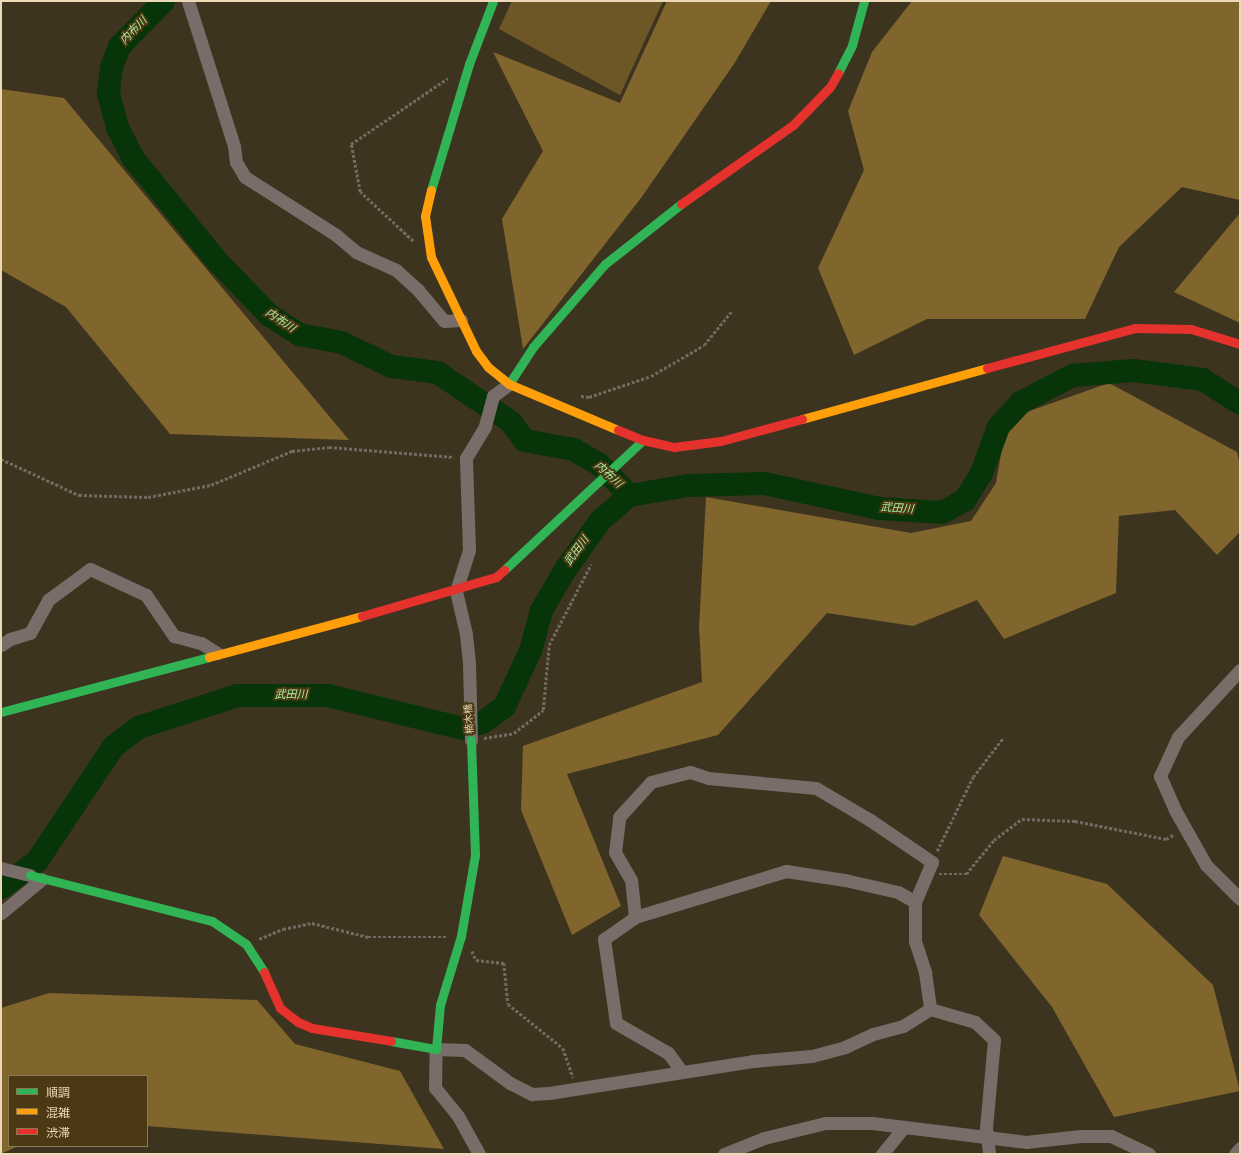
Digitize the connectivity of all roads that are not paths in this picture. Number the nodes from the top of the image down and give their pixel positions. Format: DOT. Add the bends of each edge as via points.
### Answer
graph roads {
  1 [pos="864,1"];
  2 [pos="188,2"];
  3 [pos="494,4"];
  4 [pos="461,320"];
  5 [pos="1240,344"];
  6 [pos="509,384"];
  7 [pos="643,440"];
  8 [pos="456,591"];
  9 [pos="1,645"];
  10 [pos="217,653"];
  11 [pos="1240,670"];
  12 [pos="1,712"];
  13 [pos="471,740"];
  14 [pos="3,868"];
  15 [pos="36,877"];
  16 [pos="1240,899"];
  17 [pos="914,902"];
  18 [pos="1,913"];
  19 [pos="635,917"];
  20 [pos="930,1009"];
  21 [pos="436,1049"];
  22 [pos="682,1072"];
  23 [pos="904,1127"];
  24 [pos="988,1137"];
  25 [pos="1240,1148"];
  26 [pos="479,1154"];
  27 [pos="724,1154"];
  28 [pos="882,1154"];
  29 [pos="989,1154"];
  30 [pos="1149,1154"];
  31 [pos="1235,1154"];
  1 -- 6 [label="street" via="852,46 830,87 793,125 662,217 605,264 533,347"];
  2 -- 4 [label="street" via="234,146 236,162 245,177 336,235 356,252 396,270 418,290 444,321"];
  3 -- 4 [label="street" via="469,64 424,216 431,258"];
  4 -- 6 [label="street" via="488,368"];
  5 -- 7 [label="street" via="1191,329 1135,328 721,441 674,446"];
  6 -- 7 [label="street"];
  6 -- 8 [label="street" via="493,396 485,426 466,458 469,550"];
  7 -- 8 [label="street" via="496,577"];
  8 -- 10 [label="street"];
  8 -- 13 [label="street, 楠木橋" via="467,641"];
  9 -- 10 [label="street" via="10,639 30,633 48,600 90,569 146,595 174,636 201,643"];
  10 -- 12 [label="street"];
  11 -- 16 [label="street" via="1178,737 1160,776 1185,829 1206,865"];
  13 -- 21 [label="street" via="475,855 461,936 440,1005"];
  14 -- 15 [label="street"];
  15 -- 18 [label="street"];
  15 -- 21 [label="street" via="212,921 246,944 264,972 280,1008 298,1022 312,1028"];
  17 -- 19 [label="street" via="898,892 846,880 786,871"];
  17 -- 19 [label="street" via="932,862 870,820 816,788 708,778 690,772 651,782 619,817 615,852 631,880"];
  17 -- 20 [label="street" via="915,941 925,972"];
  19 -- 22 [label="street" via="604,938 616,1022 668,1054"];
  20 -- 22 [label="street" via="903,1026 812,1056 753,1061"];
  20 -- 24 [label="street" via="975,1022 994,1040 986,1128"];
  21 -- 22 [label="street" via="465,1050 510,1083 532,1094"];
  21 -- 26 [label="street" via="435,1088 458,1116"];
  23 -- 24 [label="street"];
  23 -- 27 [label="street" via="872,1123 825,1124 764,1138"];
  23 -- 28 [label="street"];
  24 -- 29 [label="street"];
  24 -- 30 [label="street" via="1026,1142 1081,1136 1111,1136"];
  25 -- 31 [label="street"];
}
